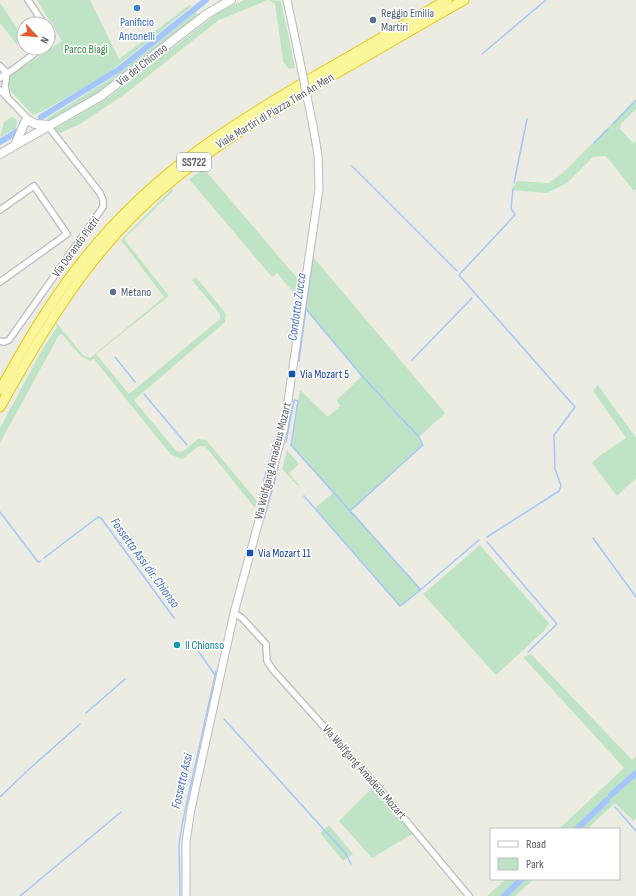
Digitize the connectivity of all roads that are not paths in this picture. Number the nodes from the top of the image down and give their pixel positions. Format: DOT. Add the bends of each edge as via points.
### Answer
graph roads {
  1 [pos="28,0"];
  2 [pos="231,0"];
  3 [pos="287,0"];
  4 [pos="447,0"];
  5 [pos="464,0"];
  6 [pos="39,16"];
  7 [pos="31,56"];
  8 [pos="0,66"];
  9 [pos="7,73"];
  10 [pos="0,78"];
  11 [pos="0,90"];
  12 [pos="7,98"];
  13 [pos="29,126"];
  14 [pos="49,126"];
  15 [pos="14,146"];
  16 [pos="0,154"];
  17 [pos="0,210"];
  18 [pos="0,282"];
  19 [pos="0,341"];
  20 [pos="0,390"];
  21 [pos="0,407"];
  22 [pos="234,613"];
  23 [pos="186,896"];
  24 [pos="468,896"];
  1 -- 6 [label="street"];
  2 -- 14 [label="main road, Via del Chionso" via="205,15 110,89"];
  3 -- 22 [label="street, Via Wolfgang Amadeus Mozart, bridge" via="313,126 318,161 318,195 287,413"];
  4 -- 20 [label="highway, Viale Martiri di Piazza Tien An Men / SS722" via="228,128 155,184 109,230 67,280"];
  5 -- 21 [label="highway, Viale Martiri di Piazza Tien An Men / SS722" via="246,127 203,155 163,188 116,234 80,277 45,328"];
  7 -- 9 [label="street"];
  8 -- 9 [label="street"];
  9 -- 10 [label="street"];
  9 -- 12 [label="street"];
  11 -- 12 [label="street"];
  12 -- 13 [label="street"];
  13 -- 14 [label="main road"];
  13 -- 15 [label="main road"];
  13 -- 15 [label="main road" via="34,135"];
  14 -- 19 [label="street, Via Dorando Pietri" via="100,193 103,207 9,340"];
  15 -- 16 [label="main road"];
  17 -- 18 [label="street" via="34,186 67,234"];
  22 -- 23 [label="street, Via Wolfgang Amadeus Mozart" via="188,822"];
  22 -- 24 [label="street, Via Wolfgang Amadeus Mozart" via="266,644 267,661 273,670 389,799"];
}
